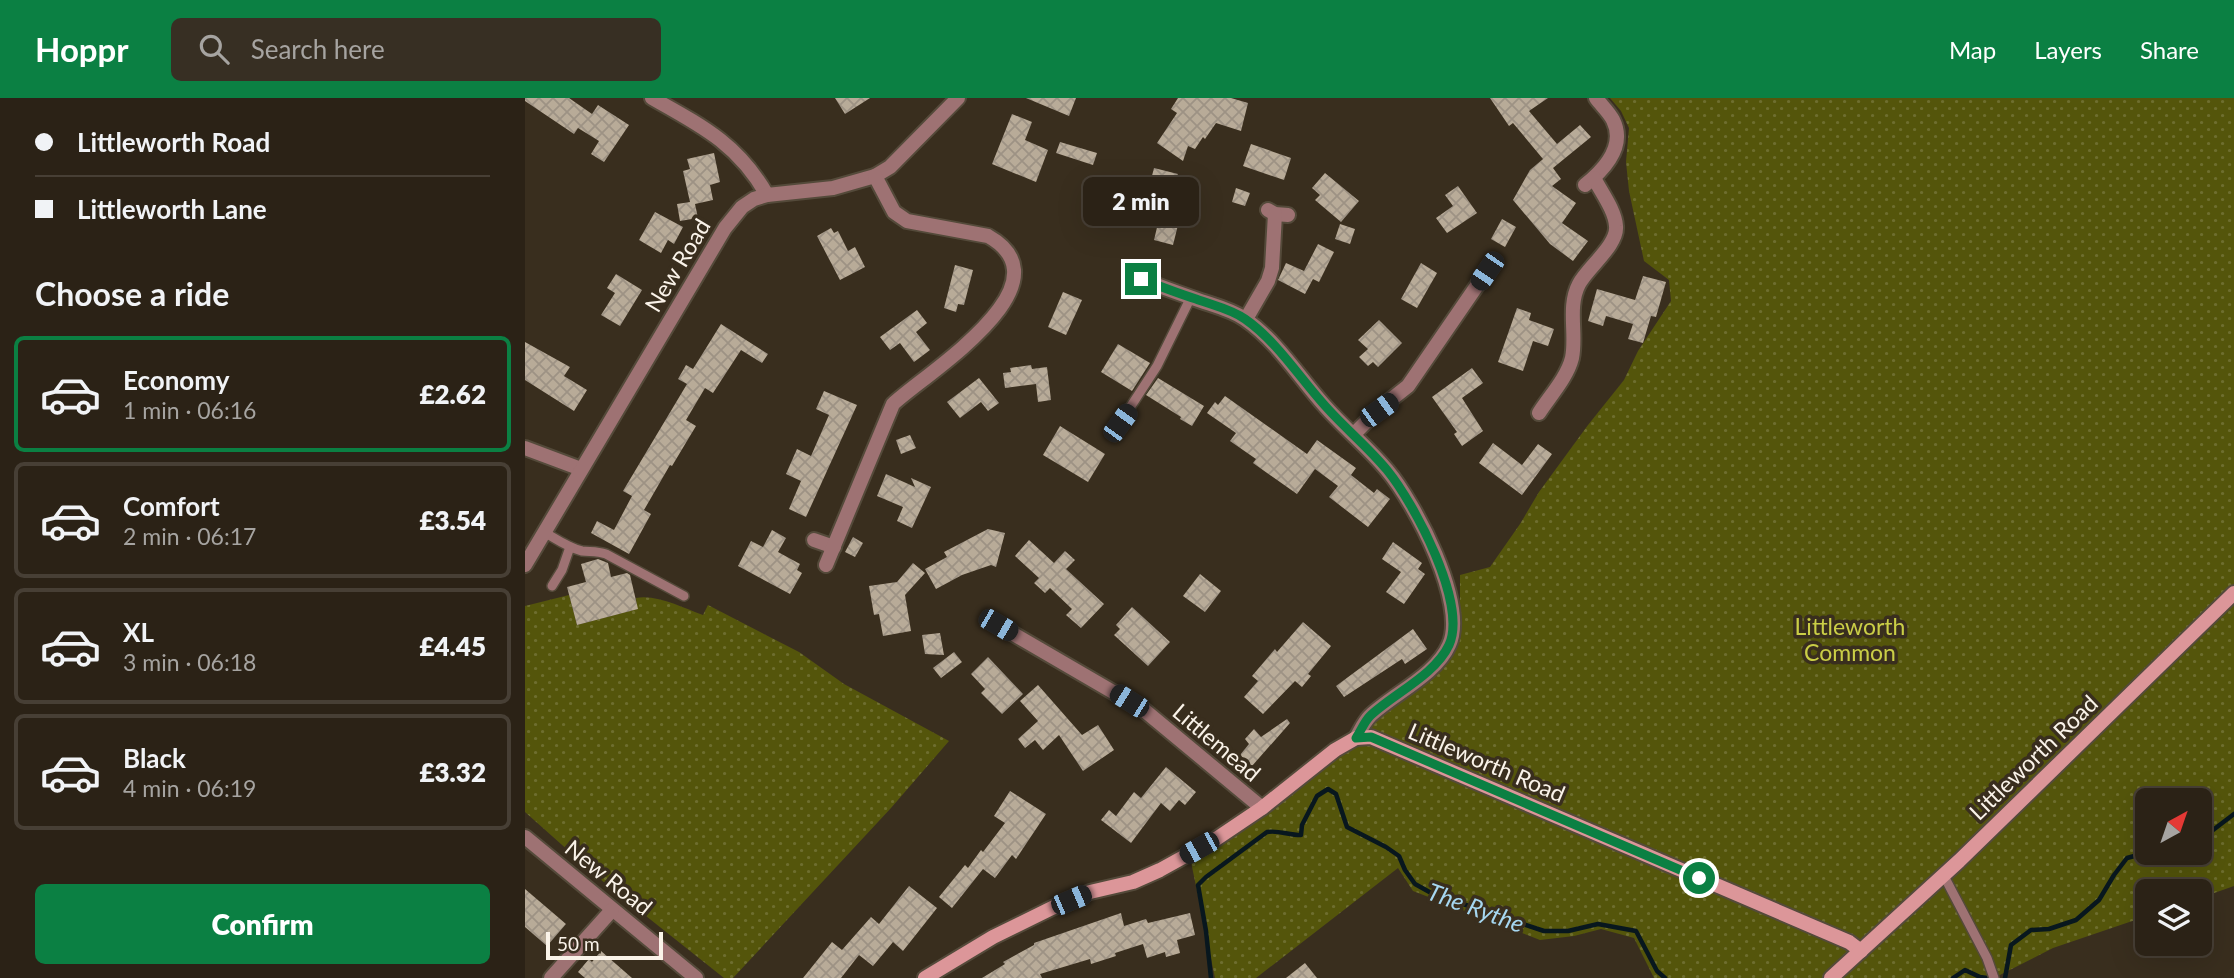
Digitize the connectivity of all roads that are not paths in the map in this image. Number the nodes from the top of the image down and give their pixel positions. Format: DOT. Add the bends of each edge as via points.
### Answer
graph roads {
  1 [pos="652,98"];
  2 [pos="958,98"];
  3 [pos="1596,98"];
  4 [pos="875,176"];
  5 [pos="767,195"];
  6 [pos="1277,213"];
  7 [pos="1487,271"];
  8 [pos="1141,279"];
  9 [pos="1191,298"];
  10 [pos="1246,319"];
  11 [pos="1539,413"];
  12 [pos="1120,423"];
  13 [pos="1354,434"];
  14 [pos="525,448"];
  15 [pos="581,468"];
  16 [pos="544,532"];
  17 [pos="814,540"];
  18 [pos="570,547"];
  19 [pos="834,547"];
  20 [pos="525,565"];
  21 [pos="826,565"];
  22 [pos="552,586"];
  23 [pos="2234,593"];
  24 [pos="684,596"];
  25 [pos="998,625"];
  26 [pos="1356,738"];
  27 [pos="1262,808"];
  28 [pos="525,837"];
  29 [pos="1944,876"];
  30 [pos="612,910"];
  31 [pos="1861,951"];
  32 [pos="1993,974"];
  33 [pos="551,978"];
  34 [pos="696,978"];
  35 [pos="925,978"];
  36 [pos="1831,978"];
  1 -- 5 [label="street" via="722,140"];
  2 -- 4 [label="street, New Road" via="890,167"];
  3 -- 11 [label="street" via="1613,120 1618,140 1610,159 1589,181 1617,228 1615,238 1579,283 1573,300 1571,359"];
  4 -- 5 [label="street, New Road" via="834,188"];
  4 -- 19 [label="street" via="894,212 907,221 997,241 1007,249 1014,277 996,315 893,404"];
  5 -- 15 [label="street, New Road" via="742,207 725,228"];
  6 -- 10 [label="street" via="1272,268"];
  7 -- 13 [label="street" via="1408,386"];
  8 -- 9 [label="street"];
  9 -- 10 [label="street"];
  9 -- 12 [label="lane" via="1157,366"];
  10 -- 13 [label="street"];
  13 -- 26 [label="street" via="1389,471 1419,518 1441,570 1454,626 1449,646 1433,667 1368,719"];
  14 -- 15 [label="street"];
  15 -- 16 [label="street, New Road"];
  16 -- 18 [label="lane"];
  16 -- 20 [label="street, New Road"];
  17 -- 19 [label="street"];
  18 -- 22 [label="lane"];
  18 -- 24 [label="lane" via="606,554"];
  19 -- 21 [label="street"];
  23 -- 29 [label="street, Littleworth Road"];
  25 -- 27 [label="street, Littlemead" via="1144,710"];
  26 -- 27 [label="street"];
  26 -- 31 [label="street, Littleworth Road" via="1383,742"];
  27 -- 35 [label="street" via="1160,870 1052,908"];
  28 -- 30 [label="street, New Road"];
  29 -- 31 [label="street, Littleworth Road"];
  29 -- 32 [label="lane"];
  30 -- 33 [label="street"];
  30 -- 34 [label="street, New Road"];
  31 -- 36 [label="street, Littleworth Road"];
}
